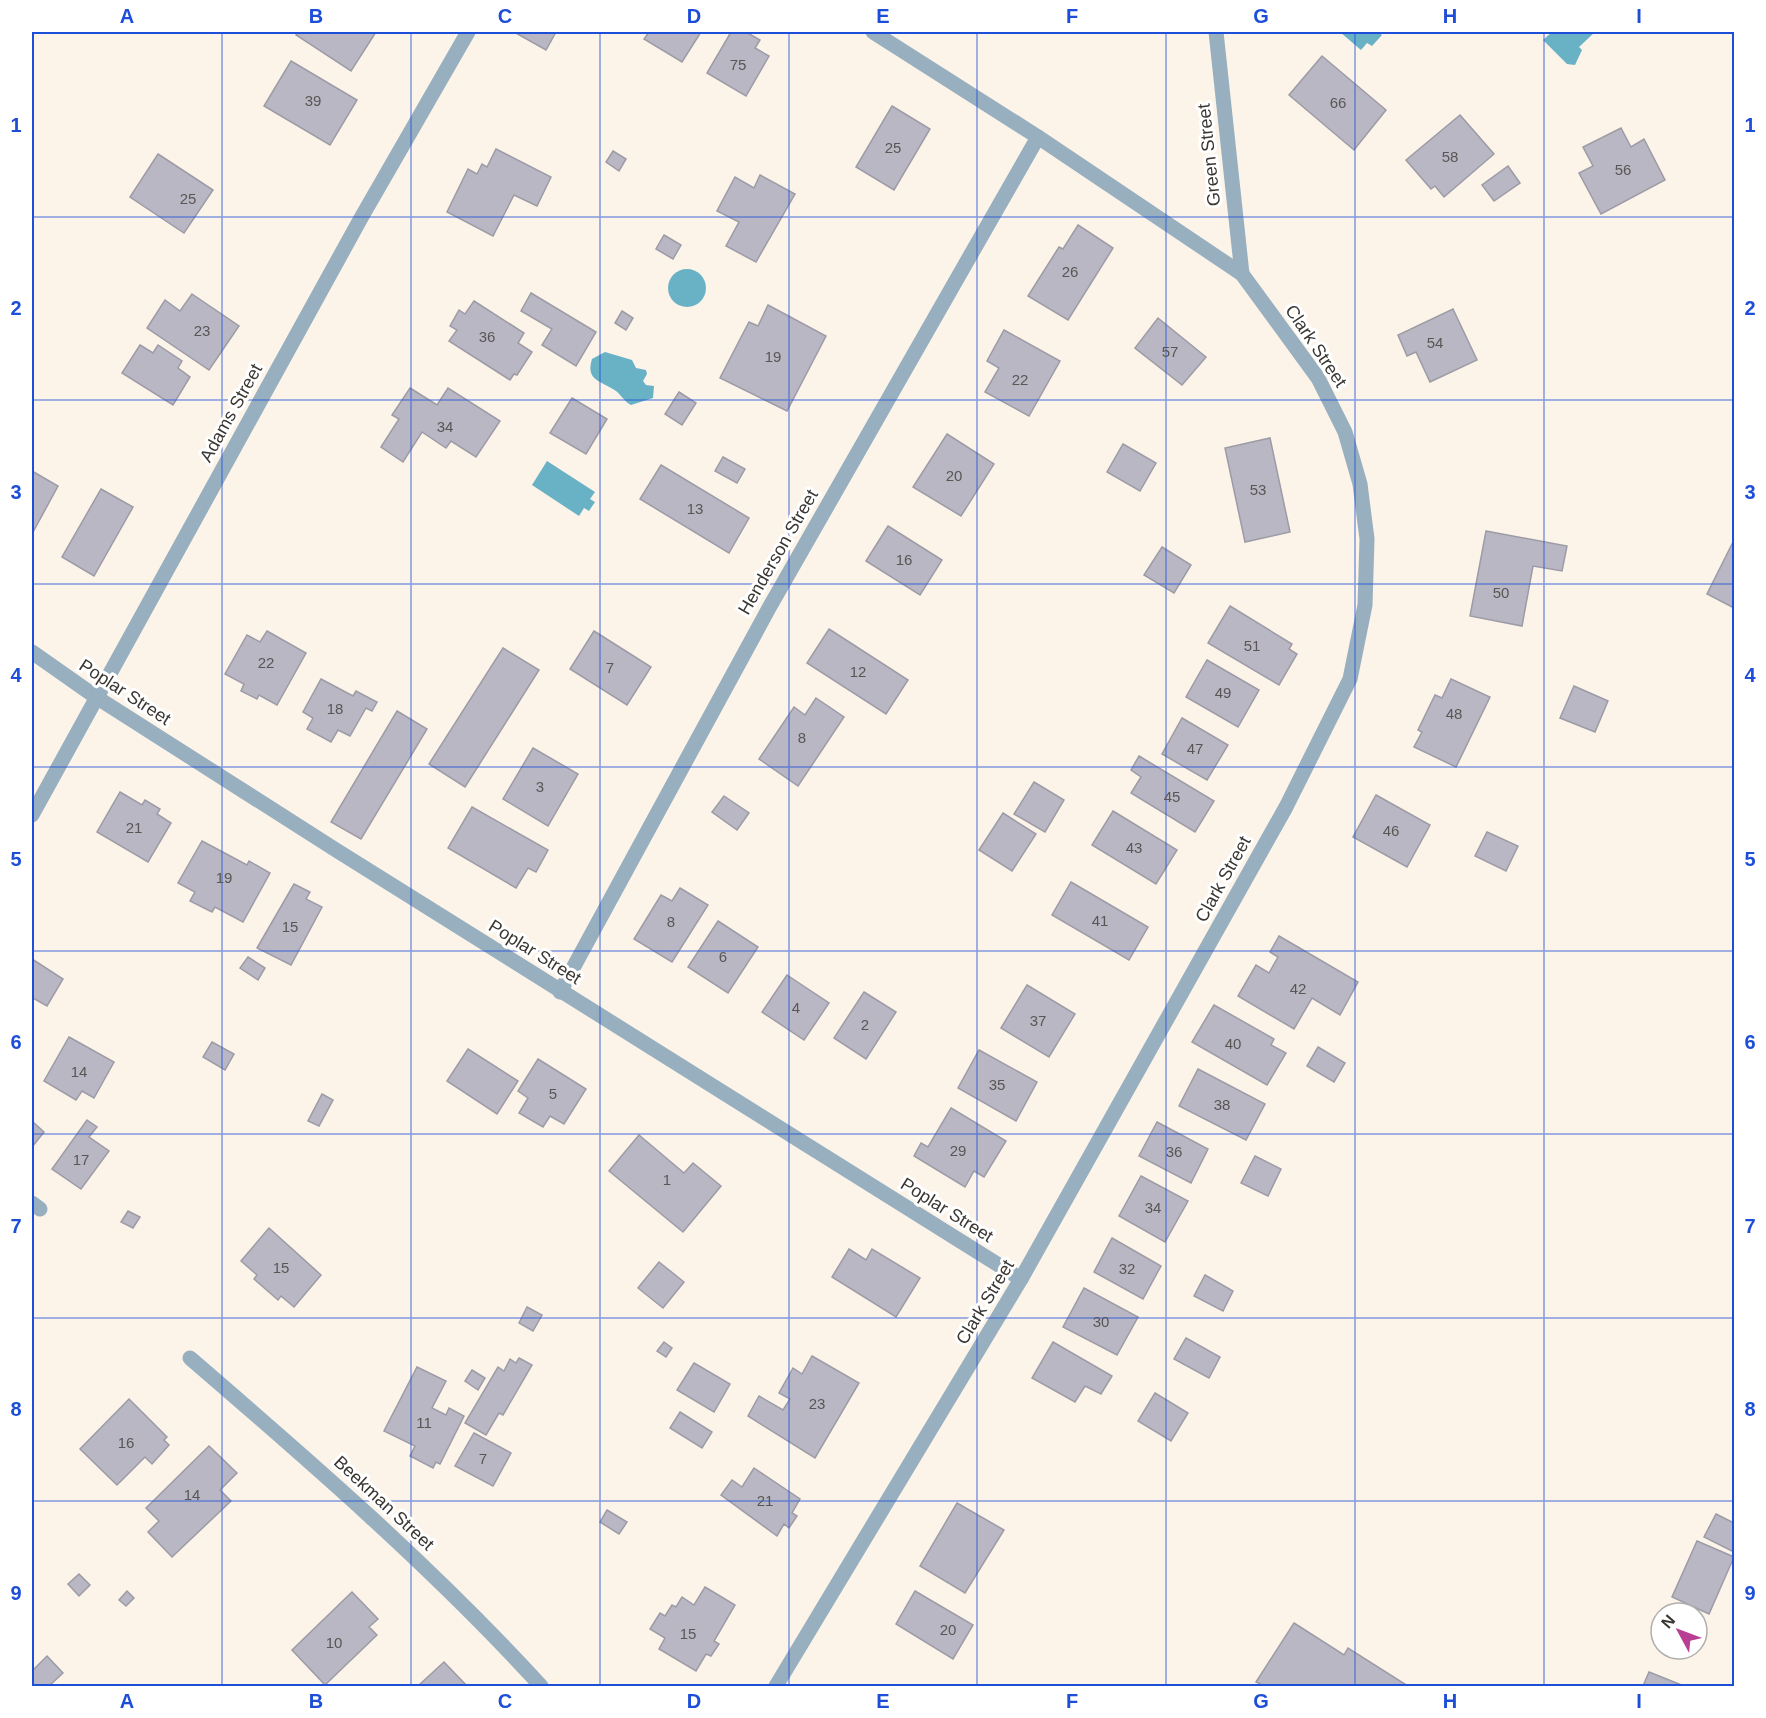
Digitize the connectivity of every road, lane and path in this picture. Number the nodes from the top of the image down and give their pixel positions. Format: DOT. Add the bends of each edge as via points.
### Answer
graph roads {
  1 [pos="468,32"];
  2 [pos="873,32"];
  3 [pos="1216,32"];
  4 [pos="1038,137"];
  5 [pos="1242,274"];
  6 [pos="32,652"];
  7 [pos="96,697"];
  8 [pos="32,815"];
  9 [pos="560,992"];
  10 [pos="1021,1279"];
  11 [pos="190,1358"];
  12 [pos="541,1686"];
  13 [pos="777,1686"];
  1 -- 7 [label="street, Adams Street"];
  2 -- 4 [label="street, Clark Street"];
  3 -- 5 [label="street, Green Street"];
  4 -- 5 [label="street, Clark Street"];
  4 -- 9 [label="street, Henderson Street" via="769,608"];
  5 -- 10 [label="street, Clark Street" via="1318,378 1345,432 1360,484 1367,539 1365,605 1350,679 1286,807"];
  6 -- 7 [label="street, Poplar Street"];
  7 -- 8 [label="street, Adams Street"];
  7 -- 9 [label="street, Poplar Street"];
  9 -- 10 [label="street, Poplar Street"];
  10 -- 13 [label="street, Clark Street"];
  11 -- 12 [label="street, Beekman Street" via="357,1503 492,1632"];
}
